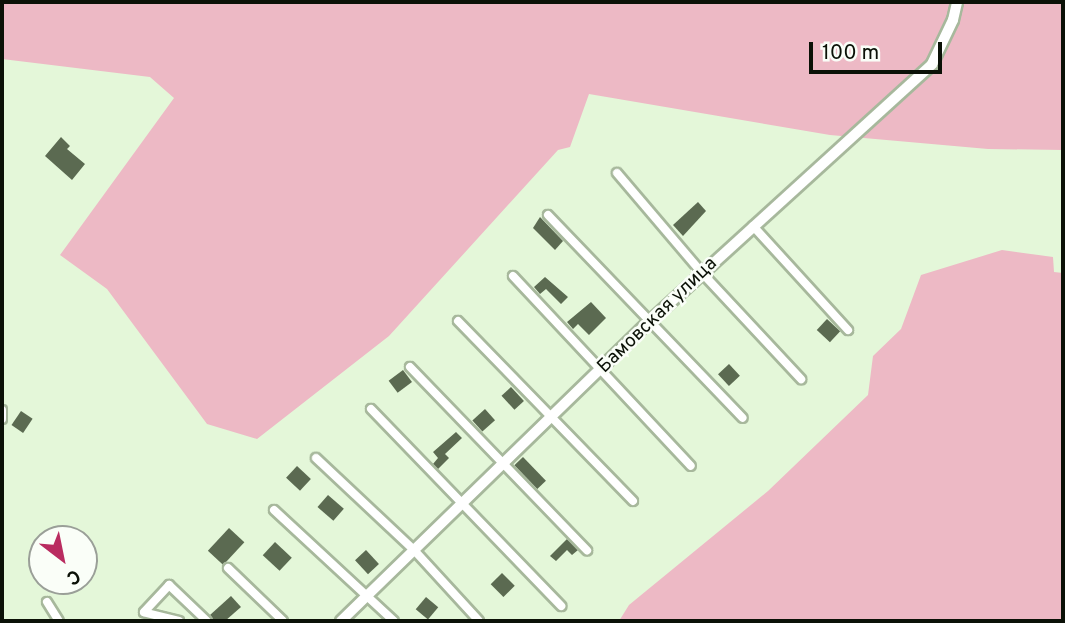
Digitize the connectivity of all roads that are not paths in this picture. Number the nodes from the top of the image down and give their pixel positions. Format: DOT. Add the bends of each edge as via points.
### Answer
graph roads {
  1 [pos="957,2"];
  2 [pos="617,173"];
  3 [pos="548,215"];
  4 [pos="753,226"];
  5 [pos="703,274"];
  6 [pos="513,276"];
  7 [pos="458,321"];
  8 [pos="650,321"];
  9 [pos="848,330"];
  10 [pos="410,367"];
  11 [pos="601,370"];
  12 [pos="801,379"];
  13 [pos="372,408"];
  14 [pos="2,410"];
  15 [pos="553,417"];
  16 [pos="743,418"];
  17 [pos="2,419"];
  18 [pos="316,457"];
  19 [pos="503,464"];
  20 [pos="691,466"];
  21 [pos="633,500"];
  22 [pos="462,501"];
  23 [pos="274,510"];
  24 [pos="414,550"];
  25 [pos="587,550"];
  26 [pos="228,568"];
  27 [pos="366,596"];
  28 [pos="47,602"];
  29 [pos="561,606"];
  30 [pos="58,621"];
  31 [pos="179,621"];
  32 [pos="207,621"];
  33 [pos="283,621"];
  34 [pos="341,621"];
  35 [pos="394,621"];
  36 [pos="479,621"];
  1 -- 4 [label="street, Бамовская улица" via="932,64"];
  2 -- 5 [label="street"];
  3 -- 8 [label="street"];
  4 -- 5 [label="street, Бамовская улица"];
  4 -- 9 [label="street"];
  5 -- 8 [label="street, Бамовская улица"];
  5 -- 12 [label="street"];
  6 -- 11 [label="street"];
  7 -- 15 [label="street"];
  8 -- 11 [label="street, Бамовская улица"];
  8 -- 16 [label="street"];
  10 -- 19 [label="street"];
  11 -- 15 [label="street, Бамовская улица"];
  11 -- 20 [label="street"];
  13 -- 22 [label="street"];
  14 -- 17 [label="street"];
  15 -- 19 [label="street, Бамовская улица"];
  15 -- 21 [label="street"];
  18 -- 24 [label="street"];
  19 -- 22 [label="street, Бамовская улица"];
  19 -- 25 [label="street"];
  22 -- 24 [label="street, Бамовская улица"];
  22 -- 29 [label="street"];
  23 -- 27 [label="street"];
  24 -- 27 [label="street, Бамовская улица"];
  24 -- 36 [label="street"];
  26 -- 33 [label="street"];
  27 -- 34 [label="street, Бамовская улица"];
  27 -- 35 [label="street"];
  28 -- 30 [label="street"];
  31 -- 32 [label="street" via="144,612 169,585"];
}
